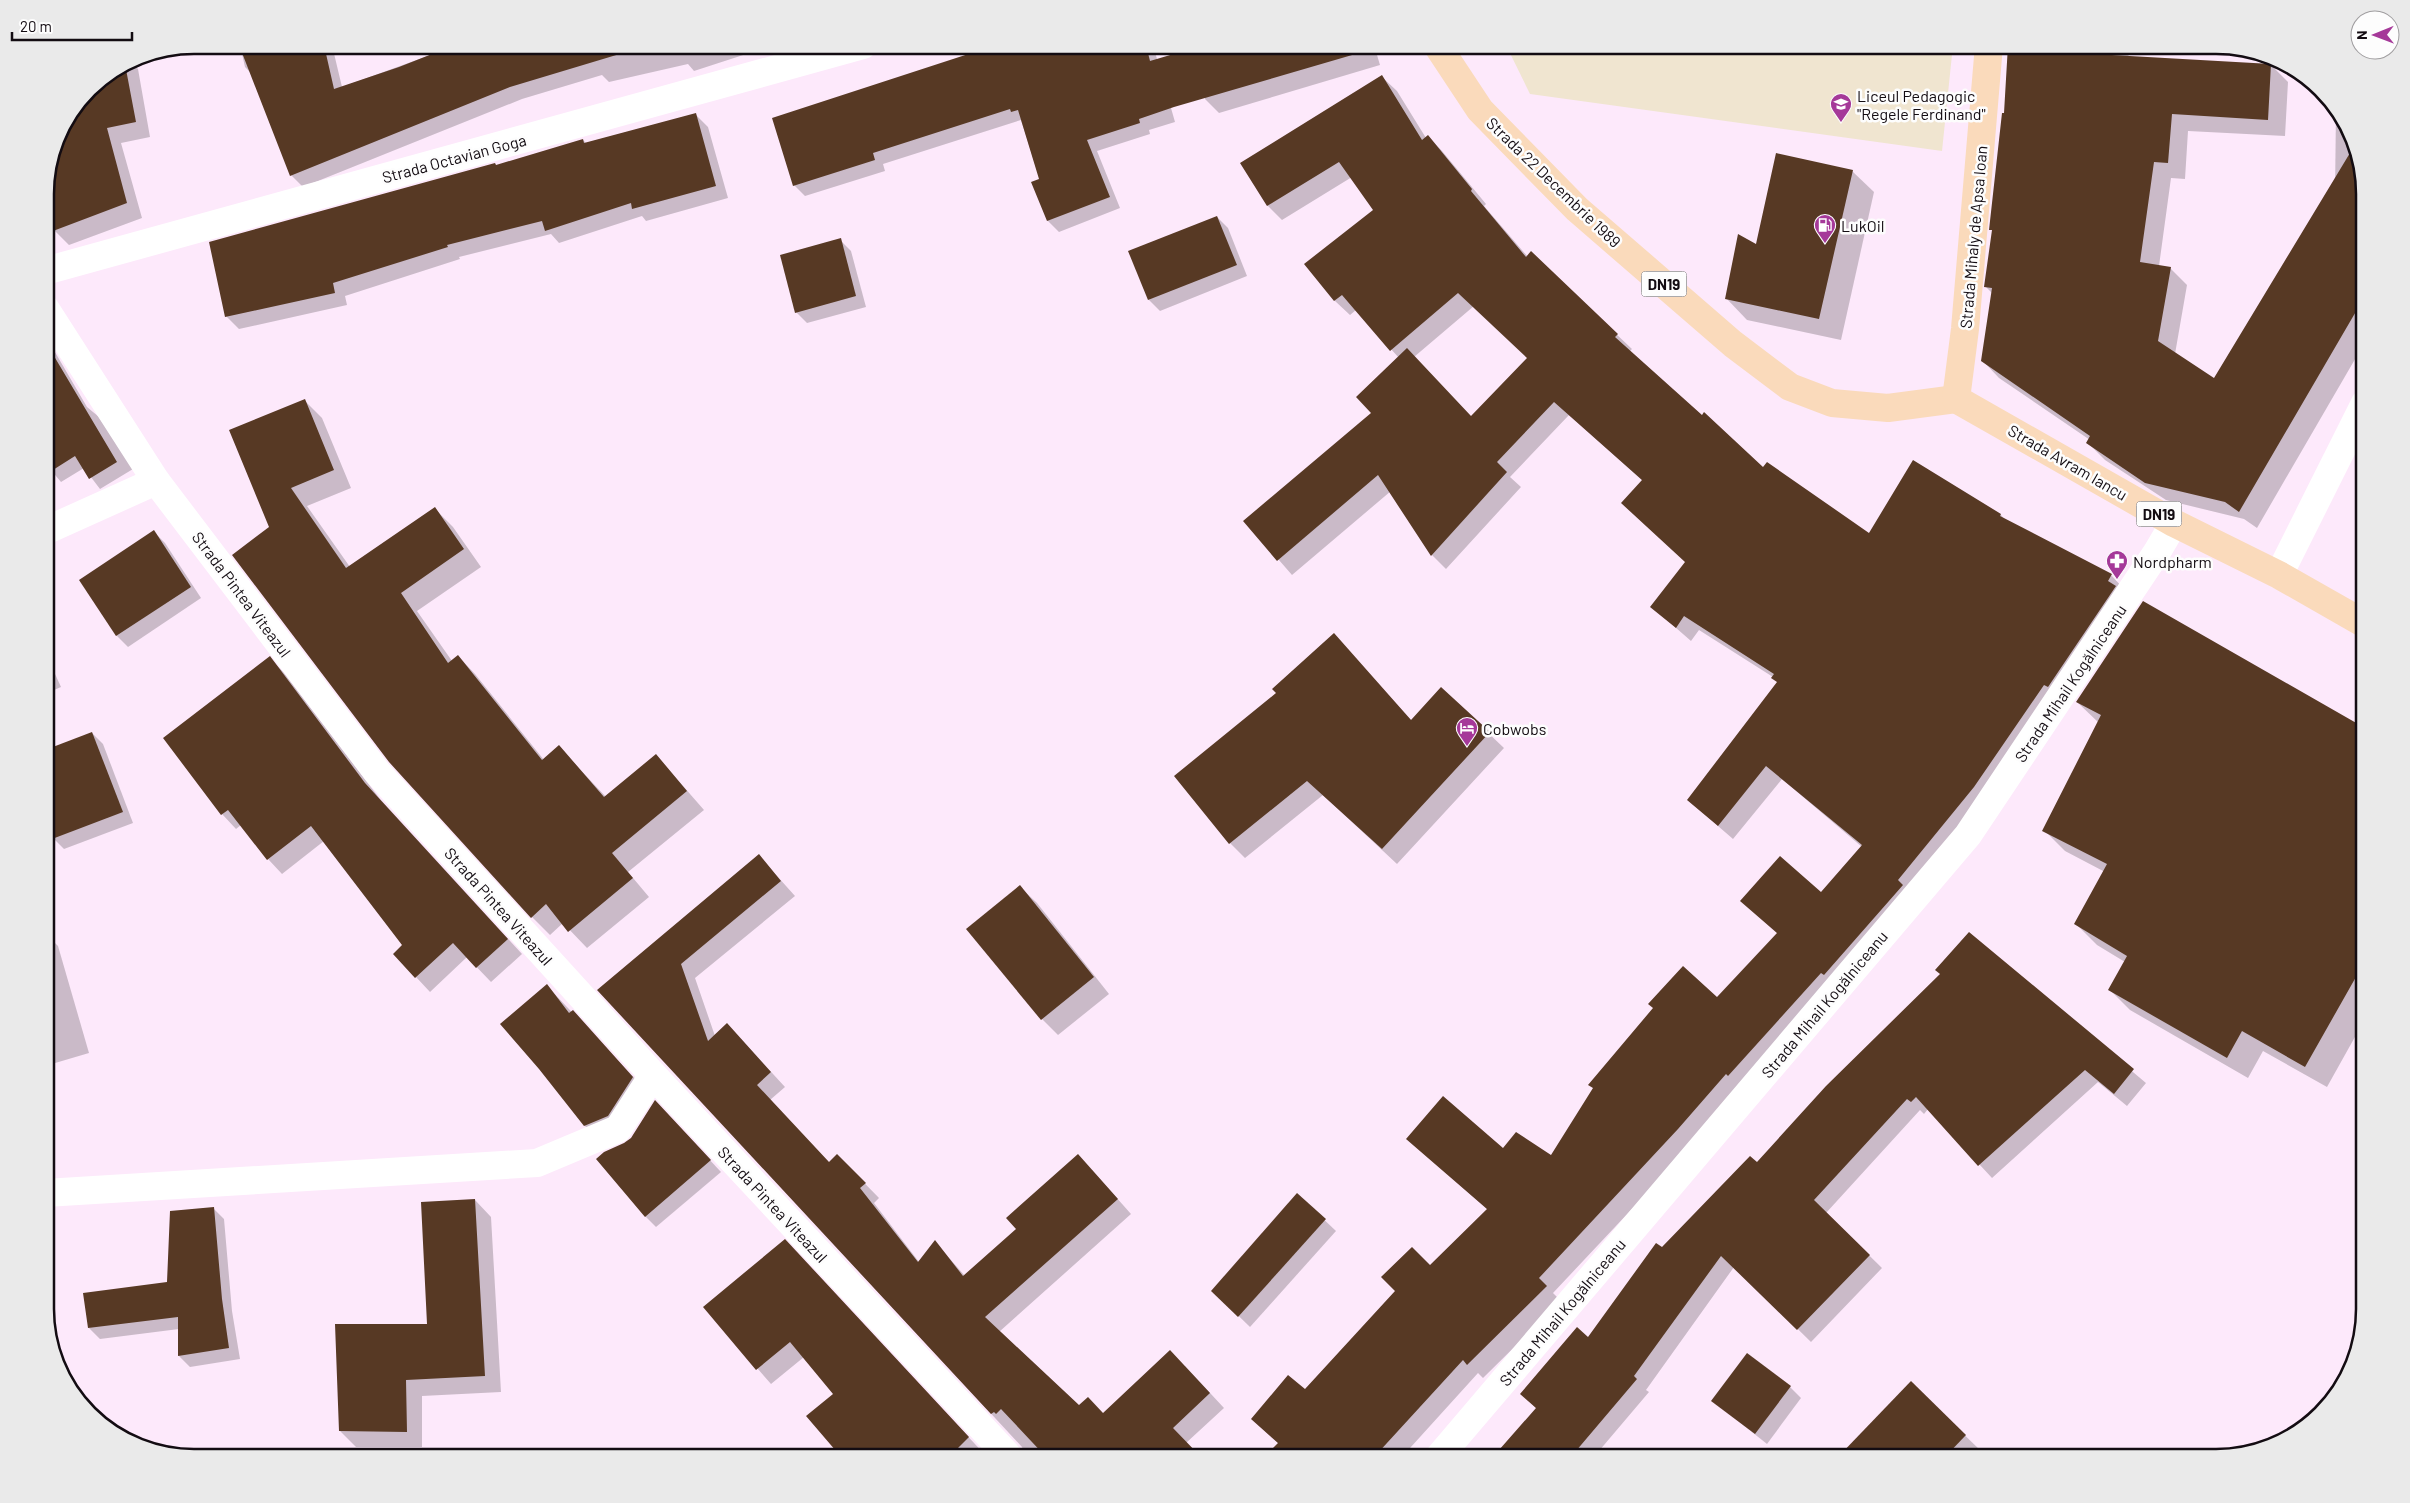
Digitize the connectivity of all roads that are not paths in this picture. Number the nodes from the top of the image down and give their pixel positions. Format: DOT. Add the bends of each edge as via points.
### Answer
graph roads {
  1 [pos="830,54"];
  2 [pos="1443,54"];
  3 [pos="1988,54"];
  4 [pos="54,269"];
  5 [pos="54,322"];
  6 [pos="1956,399"];
  7 [pos="2356,422"];
  8 [pos="156,481"];
  9 [pos="2174,523"];
  10 [pos="54,526"];
  11 [pos="2279,575"];
  12 [pos="2356,619"];
  13 [pos="653,1075"];
  14 [pos="54,1192"];
  15 [pos="1002,1449"];
  16 [pos="1446,1449"];
  1 -- 4 [label="street, Strada Octavian Goga"];
  2 -- 6 [label="main road, Strada 22 Decembrie 1989 / DN19" via="1480,110 1577,209 1733,344 1790,387 1832,403 1888,408"];
  3 -- 6 [label="main road, Strada Mihaly de Apsa Ioan" via="1966,329"];
  5 -- 8 [label="street, Strada Pintea Viteazul"];
  6 -- 9 [label="main road, Strada Avram Iancu / DN19"];
  7 -- 11 [label="street"];
  8 -- 10 [label="street"];
  8 -- 13 [label="street, Strada Pintea Viteazul" via="377,772"];
  9 -- 11 [label="main road, Strada Avram Iancu / DN19"];
  9 -- 16 [label="street, Strada Mihail Kogălniceanu" via="1968,835"];
  11 -- 12 [label="main road, Strada Avram Iancu / DN19"];
  13 -- 14 [label="street" via="618,1129 537,1162"];
  13 -- 15 [label="street, Strada Pintea Viteazul"];
}
